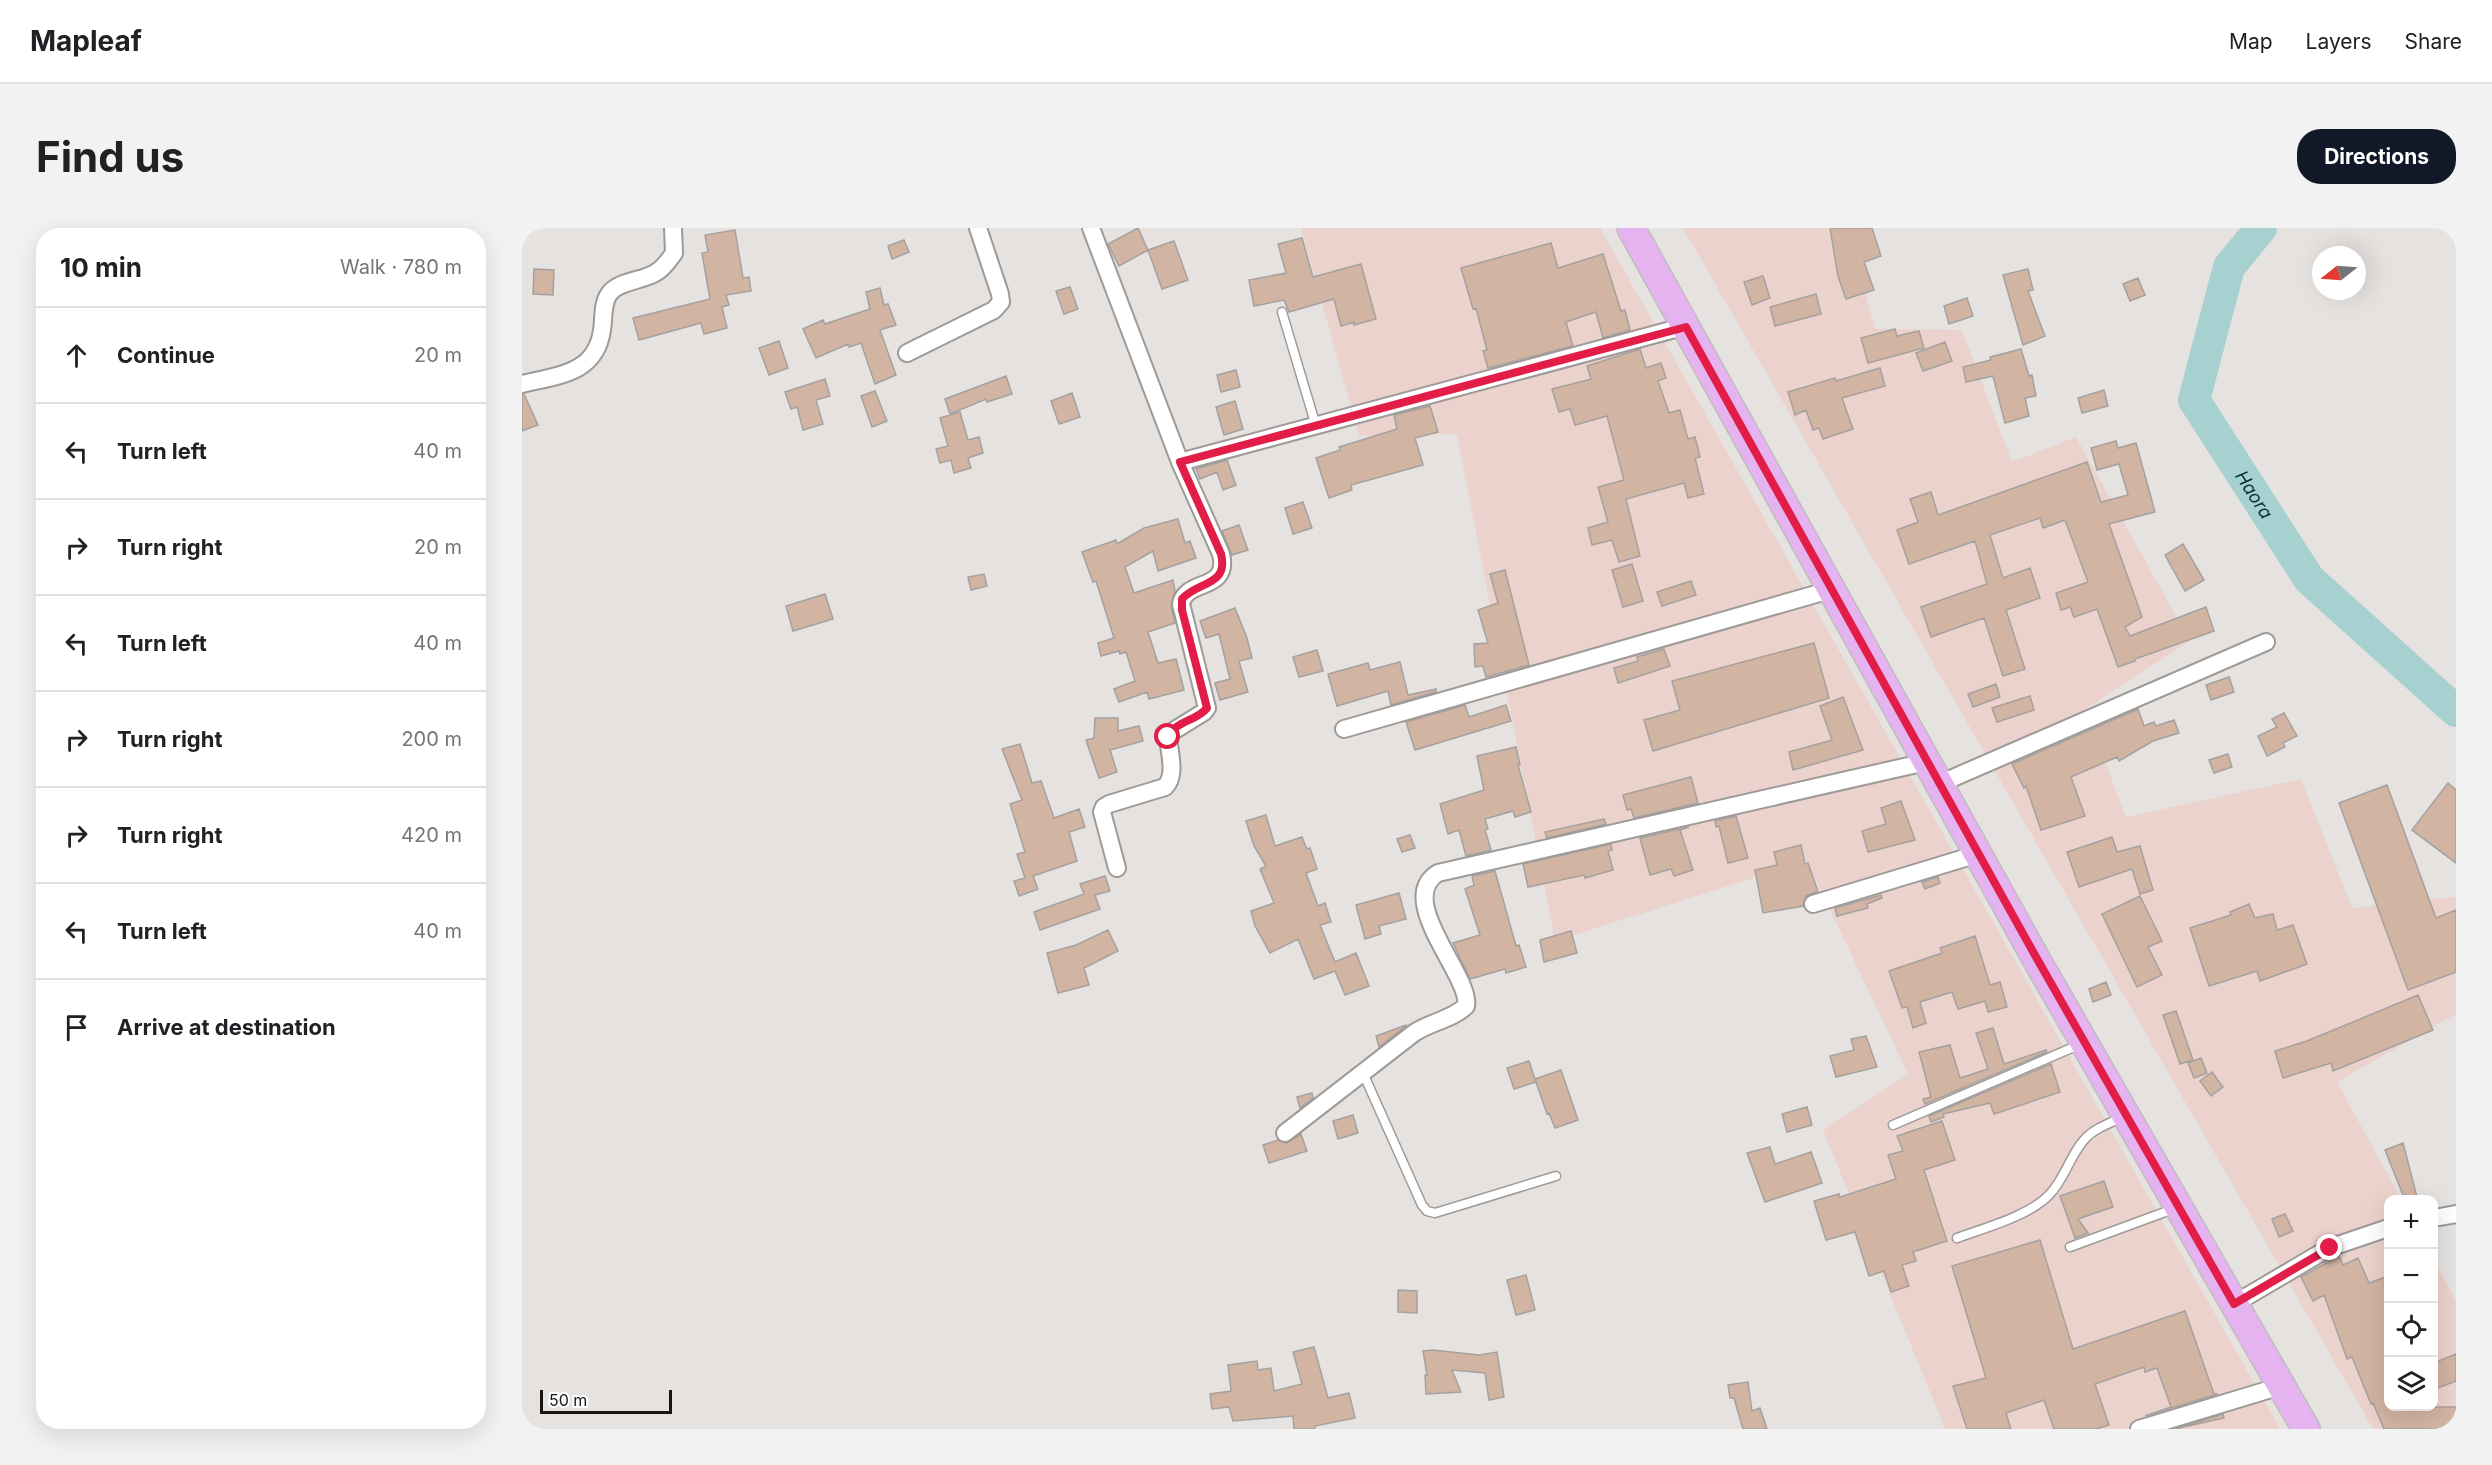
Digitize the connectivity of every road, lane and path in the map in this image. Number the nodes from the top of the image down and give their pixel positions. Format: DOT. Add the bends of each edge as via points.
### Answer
graph roads {
  1 [pos="673,228"];
  2 [pos="978,228"];
  3 [pos="1091,228"];
  4 [pos="1631,228"];
  5 [pos="1282,312"];
  6 [pos="1686,327"];
  7 [pos="908,353"];
  8 [pos="522,384"];
  9 [pos="1316,426"];
  10 [pos="1180,462"];
  11 [pos="1830,590"];
  12 [pos="2266,642"];
  13 [pos="1344,729"];
  14 [pos="1933,773"];
  15 [pos="1978,854"];
  16 [pos="1117,868"];
  17 [pos="1813,903"];
  18 [pos="2085,1043"];
  19 [pos="1363,1073"];
  20 [pos="2126,1115"];
  21 [pos="1893,1125"];
  22 [pos="1285,1133"];
  23 [pos="1556,1176"];
  24 [pos="2179,1207"];
  25 [pos="2456,1214"];
  26 [pos="2438,1217"];
  27 [pos="2384,1229"];
  28 [pos="1957,1238"];
  29 [pos="2070,1246"];
  30 [pos="2234,1304"];
  31 [pos="2282,1386"];
  32 [pos="2139,1429"];
  33 [pos="2306,1429"];
  1 -- 8 [label="street" via="674,253 667,263 655,273 610,292 604,307 600,345 594,356 565,374"];
  2 -- 7 [label="street" via="1001,302 994,310"];
  3 -- 10 [label="street"];
  4 -- 6 [label="main road"];
  5 -- 9 [label="lane"];
  6 -- 9 [label="street"];
  6 -- 11 [label="main road"];
  9 -- 10 [label="street"];
  10 -- 16 [label="street" via="1223,566 1219,576 1187,593 1181,604 1207,708 1170,733 1172,776 1165,787 1104,807"];
  11 -- 13 [label="street"];
  11 -- 14 [label="main road"];
  12 -- 14 [label="street"];
  14 -- 15 [label="main road"];
  14 -- 19 [label="street" via="1438,873 1425,888 1425,902 1432,929 1464,993 1466,1006 1423,1027"];
  15 -- 17 [label="street"];
  15 -- 18 [label="main road"];
  18 -- 20 [label="main road"];
  18 -- 21 [label="lane"];
  19 -- 22 [label="street"];
  19 -- 23 [label="lane" via="1427,1211 1436,1213"];
  20 -- 24 [label="main road"];
  20 -- 28 [label="lane" via="2084,1140 2062,1179 2033,1207"];
  24 -- 29 [label="lane"];
  24 -- 30 [label="main road"];
  25 -- 26 [label="street"];
  27 -- 30 [label="street" via="2330,1248"];
  30 -- 31 [label="main road"];
  31 -- 32 [label="street"];
  31 -- 33 [label="main road"];
}
